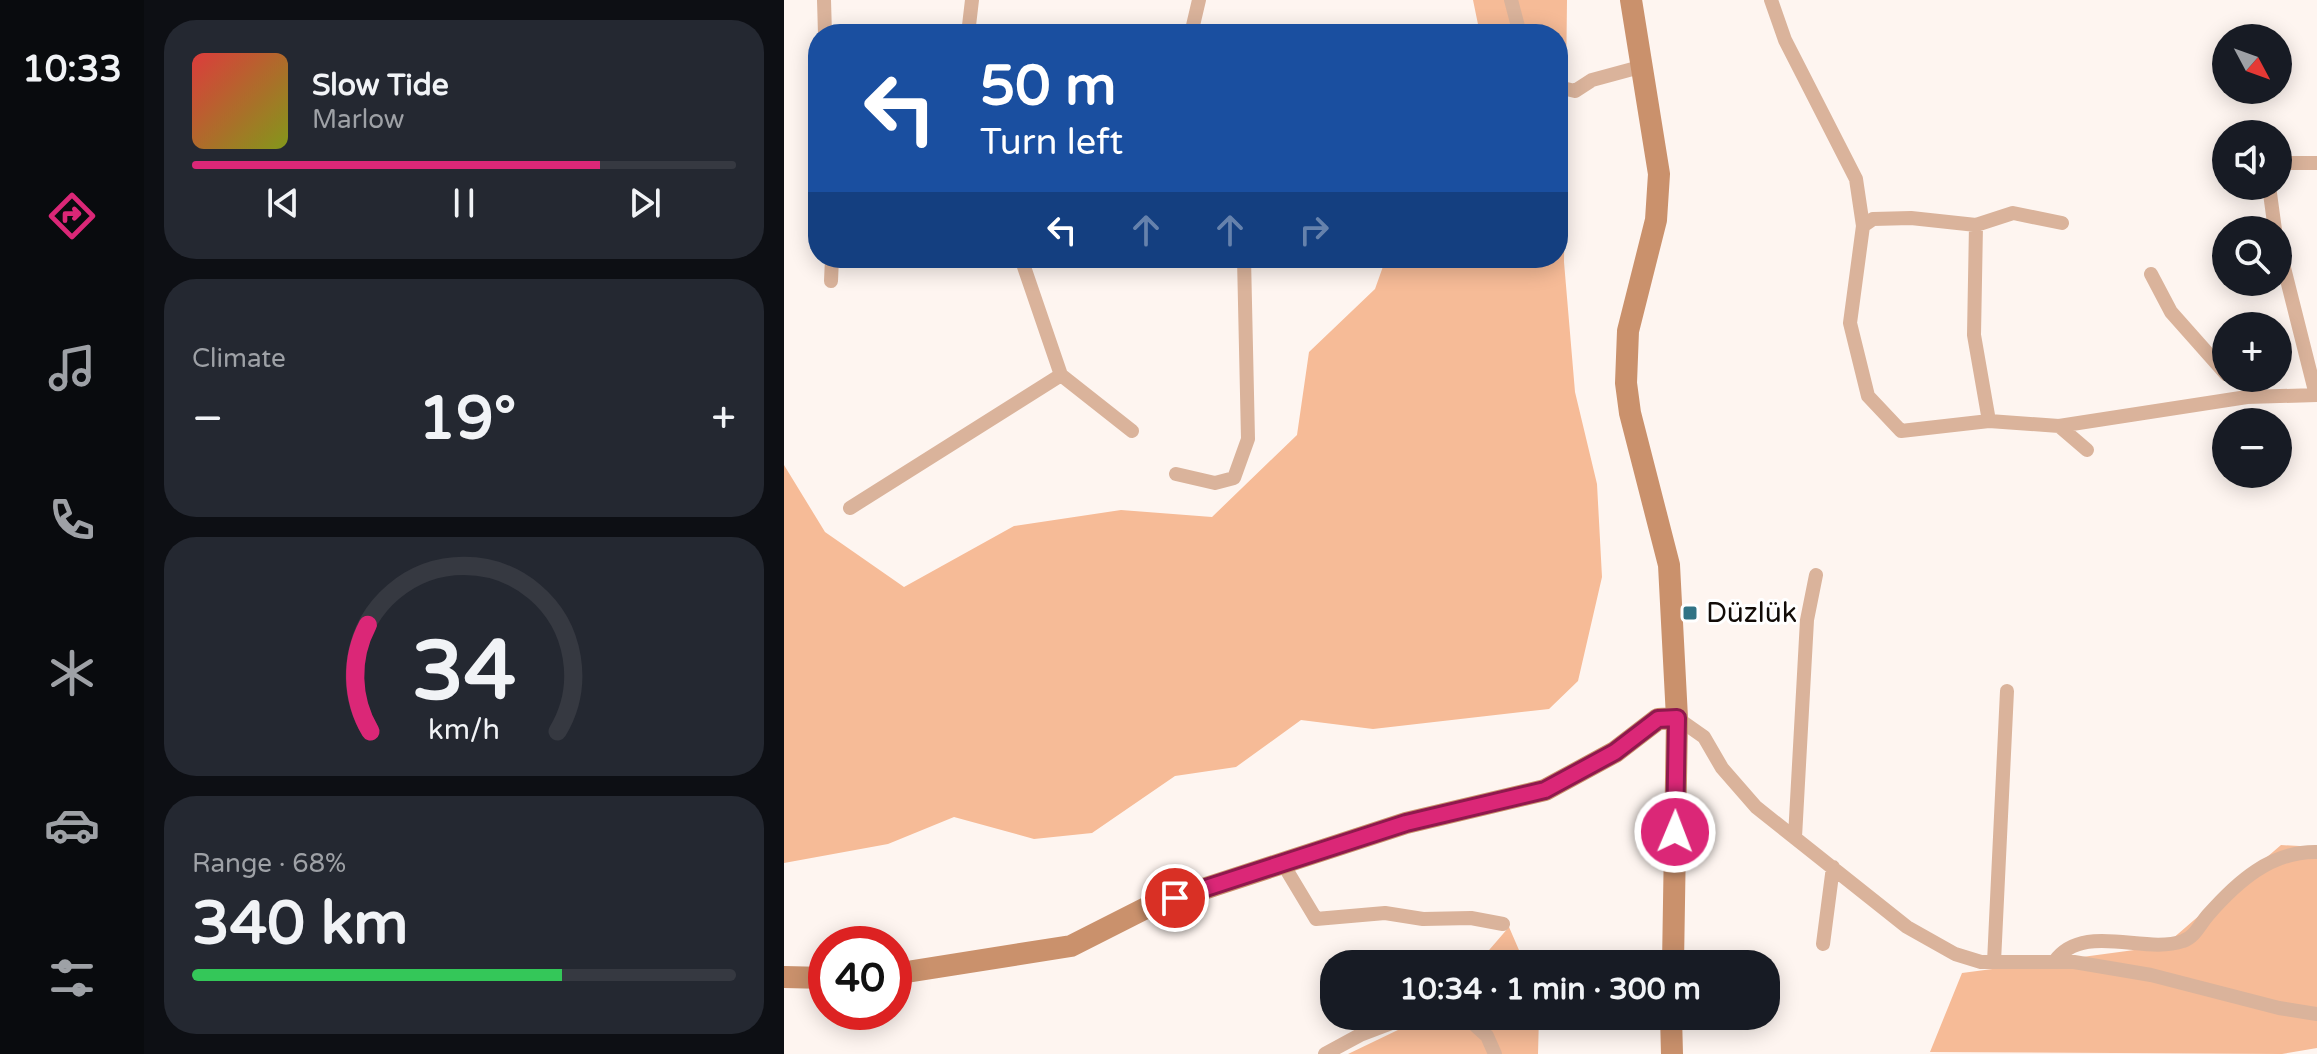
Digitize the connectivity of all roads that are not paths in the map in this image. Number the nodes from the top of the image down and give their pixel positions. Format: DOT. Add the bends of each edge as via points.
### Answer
graph roads {
  1 [pos="824,0"];
  2 [pos="972,0"];
  3 [pos="1199,0"];
  4 [pos="1511,0"];
  5 [pos="1631,0"];
  6 [pos="1771,0"];
  7 [pos="825,24"];
  8 [pos="969,24"];
  9 [pos="1191,24"];
  10 [pos="1517,24"];
  11 [pos="1640,67"];
  12 [pos="1568,89"];
  13 [pos="2292,163"];
  14 [pos="2317,163"];
  15 [pos="2062,223"];
  16 [pos="1976,225"];
  17 [pos="1863,226"];
  18 [pos="832,268"];
  19 [pos="1024,268"];
  20 [pos="1244,268"];
  21 [pos="2151,274"];
  22 [pos="831,281"];
  23 [pos="2291,296"];
  24 [pos="2212,358"];
  25 [pos="1061,375"];
  26 [pos="2242,392"];
  27 [pos="2316,395"];
  28 [pos="2247,397"];
  29 [pos="1989,421"];
  30 [pos="2059,426"];
  31 [pos="1132,431"];
  32 [pos="2087,450"];
  33 [pos="1176,474"];
  34 [pos="850,508"];
  35 [pos="1816,575"];
  36 [pos="2007,691"];
  37 [pos="1677,718"];
  38 [pos="1795,837"];
  39 [pos="2317,852"];
  40 [pos="1283,864"];
  41 [pos="1833,867"];
  42 [pos="1503,924"];
  43 [pos="1823,944"];
  44 [pos="1673,950"];
  45 [pos="1994,962"];
  46 [pos="2054,962"];
  47 [pos="912,971"];
  48 [pos="2317,1014"];
  49 [pos="1373,1030"];
  50 [pos="1480,1030"];
  51 [pos="1671,1030"];
  52 [pos="1325,1054"];
  53 [pos="1495,1054"];
  54 [pos="1672,1054"];
  1 -- 7 [label="street"];
  2 -- 8 [label="street"];
  3 -- 9 [label="street"];
  4 -- 10 [label="street"];
  5 -- 11 [label="street"];
  6 -- 17 [label="street" via="1785,40 1856,179"];
  11 -- 12 [label="street"];
  11 -- 37 [label="street" via="1657,152 1659,197 1628,331 1626,383 1669,565"];
  13 -- 14 [label="street"];
  15 -- 16 [label="street" via="2013,213"];
  16 -- 17 [label="street" via="1911,218 1873,219"];
  16 -- 29 [label="street" via="1974,335"];
  17 -- 29 [label="street" via="1850,323 1868,396 1901,431"];
  18 -- 22 [label="street"];
  19 -- 25 [label="street"];
  20 -- 33 [label="street" via="1248,439 1234,478 1215,483"];
  21 -- 24 [label="street" via="2171,312"];
  23 -- 27 [label="street"];
  25 -- 31 [label="street"];
  25 -- 34 [label="street"];
  26 -- 28 [label="street"];
  27 -- 28 [label="street"];
  28 -- 30 [label="street"];
  29 -- 30 [label="street"];
  30 -- 32 [label="street"];
  35 -- 38 [label="street" via="1807,620"];
  36 -- 45 [label="street"];
  37 -- 38 [label="street" via="1704,737 1722,768 1756,807"];
  37 -- 40 [label="street" via="1658,719 1615,752 1545,790 1406,823"];
  37 -- 44 [label="street"];
  38 -- 41 [label="street"];
  39 -- 46 [label="street" via="2262,865 2181,942 2097,942 2072,946"];
  40 -- 42 [label="street" via="1316,919 1385,913"];
  40 -- 47 [label="street" via="1148,907 1071,946"];
  41 -- 43 [label="street"];
  41 -- 45 [label="street" via="1907,927 1955,954"];
  45 -- 46 [label="street"];
  46 -- 48 [label="street" via="2151,975"];
  49 -- 52 [label="street"];
  50 -- 53 [label="street"];
  51 -- 54 [label="street"];
}
